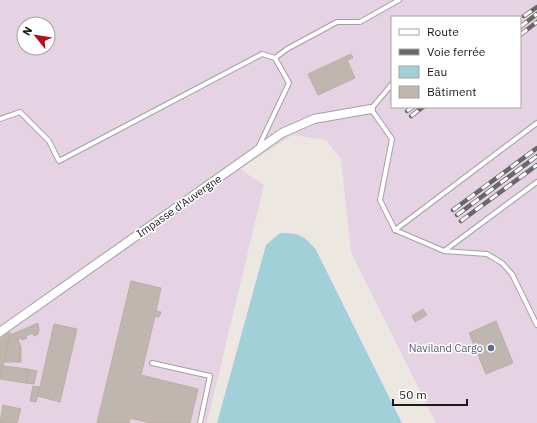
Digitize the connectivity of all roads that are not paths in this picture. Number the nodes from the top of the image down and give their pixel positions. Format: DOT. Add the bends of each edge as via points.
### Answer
graph roads {
  1 [pos="399,0"];
  2 [pos="275,58"];
  3 [pos="391,85"];
  4 [pos="371,109"];
  5 [pos="0,119"];
  6 [pos="537,123"];
  7 [pos="256,152"];
  8 [pos="537,182"];
  9 [pos="395,230"];
  10 [pos="444,251"];
  11 [pos="537,325"];
  12 [pos="0,332"];
  13 [pos="152,363"];
  14 [pos="200,423"];
  1 -- 2 [label="lane" via="360,22 337,22"];
  2 -- 5 [label="lane" via="262,54 59,161 49,142 20,112"];
  2 -- 7 [label="lane" via="290,83"];
  3 -- 4 [label="lane"];
  4 -- 7 [label="street, Impasse d'Auvergne" via="314,119 282,133"];
  4 -- 9 [label="lane" via="392,139 380,200"];
  6 -- 9 [label="lane"];
  7 -- 12 [label="street, Impasse d'Auvergne"];
  8 -- 10 [label="lane"];
  9 -- 10 [label="lane"];
  10 -- 11 [label="lane" via="487,254 502,263 512,274"];
  13 -- 14 [label="lane" via="210,376"];
}
